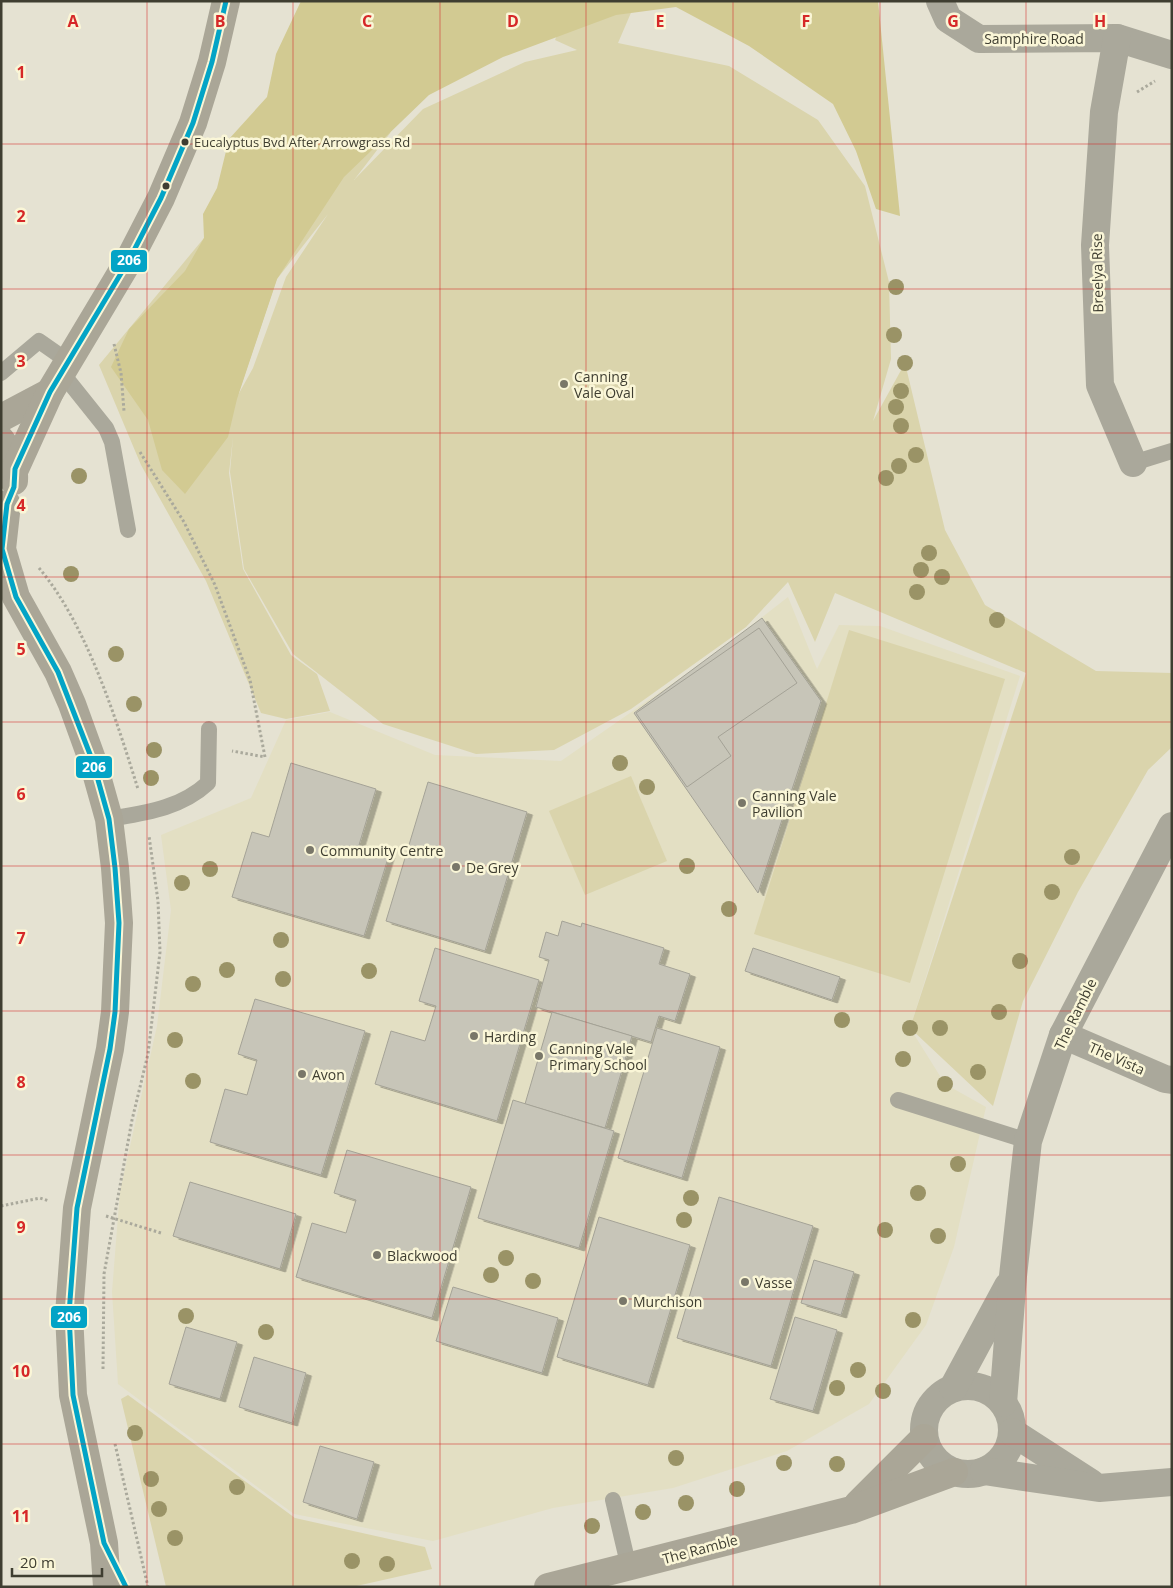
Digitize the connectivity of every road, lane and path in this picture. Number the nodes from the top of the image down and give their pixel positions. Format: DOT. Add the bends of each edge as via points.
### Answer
graph roads {
  1 [pos="226,1"];
  2 [pos="940,1"];
  3 [pos="1117,38"];
  4 [pos="1172,55"];
  5 [pos="112,339"];
  6 [pos="1,373"];
  7 [pos="60,376"];
  8 [pos="1,418"];
  9 [pos="126,418"];
  10 [pos="1,440"];
  11 [pos="137,445"];
  12 [pos="1172,451"];
  13 [pos="1133,463"];
  14 [pos="15,469"];
  15 [pos="4,508"];
  16 [pos="128,530"];
  17 [pos="9,591"];
  18 [pos="209,729"];
  19 [pos="232,751"];
  20 [pos="108,819"];
  21 [pos="1172,826"];
  22 [pos="148,828"];
  23 [pos="1063,1035"];
  24 [pos="1172,1080"];
  25 [pos="898,1100"];
  26 [pos="1028,1141"];
  27 [pos="52,1201"];
  28 [pos="1,1206"];
  29 [pos="114,1219"];
  30 [pos="160,1233"];
  31 [pos="1013,1276"];
  32 [pos="103,1379"];
  33 [pos="954,1388"];
  34 [pos="1003,1404"];
  35 [pos="1012,1432"];
  36 [pos="114,1436"];
  37 [pos="924,1438"];
  38 [pos="984,1471"];
  39 [pos="954,1472"];
  40 [pos="1172,1482"];
  41 [pos="1099,1488"];
  42 [pos="613,1500"];
  43 [pos="851,1510"];
  44 [pos="104,1543"];
  45 [pos="629,1568"];
  46 [pos="562,1585"];
  47 [pos="106,1587"];
  48 [pos="126,1587"];
  49 [pos="148,1587"];
  1 -- 7 [label="street" via="212,62 186,140 161,198 130,260"];
  2 -- 3 [label="street, Samphire Road" via="948,19 979,39"];
  3 -- 4 [label="street, Samphire Road"];
  3 -- 13 [label="street, Breelya Rise" via="1104,112 1095,245 1100,385"];
  5 -- 9 [label="path" via="121,373"];
  6 -- 7 [label="lane" via="39,341"];
  7 -- 8 [label="street"];
  7 -- 14 [label="street"];
  7 -- 16 [label="lane" via="106,428 112,442"];
  10 -- 14 [label="street"];
  11 -- 19 [label="path" via="184,522 215,585 250,680 265,757"];
  12 -- 13 [label="lane, Breelya Rise"];
  14 -- 15 [label="street" via="14,487"];
  15 -- 17 [label="street" via="2,549"];
  17 -- 20 [label="street" via="58,672 72,704 93,762"];
  18 -- 20 [label="lane" via="208,783 197,793 167,807"];
  20 -- 44 [label="street" via="119,923 118,980 110,1049 77,1208 69,1314 73,1396"];
  21 -- 23 [label="street, The Ramble"];
  22 -- 29 [label="path" via="158,902 160,952 148,1054"];
  23 -- 24 [label="street, The Vista"];
  23 -- 26 [label="street, The Ramble"];
  25 -- 26 [label="lane"];
  26 -- 31 [label="street, The Ramble"];
  27 -- 28 [label="path" via="40,1198"];
  29 -- 30 [label="path"];
  29 -- 32 [label="path" via="104,1274"];
  31 -- 33 [label="street, The Ramble"];
  31 -- 34 [label="street, The Ramble"];
  33 -- 34 [label="street" via="967,1385 981,1387"];
  33 -- 37 [label="street" via="933,1402 923,1425"];
  34 -- 35 [label="street"];
  35 -- 38 [label="street" via="1004,1456"];
  35 -- 41 [label="street"];
  36 -- 49 [label="path"];
  37 -- 39 [label="street" via="934,1459"];
  37 -- 43 [label="street"];
  38 -- 39 [label="street"];
  38 -- 41 [label="street"];
  39 -- 43 [label="street, The Ramble"];
  40 -- 41 [label="street"];
  42 -- 45 [label="lane"];
  43 -- 45 [label="street, The Ramble"];
  44 -- 47 [label="street"];
  44 -- 48 [label="street"];
  45 -- 46 [label="street, The Ramble"];
}
